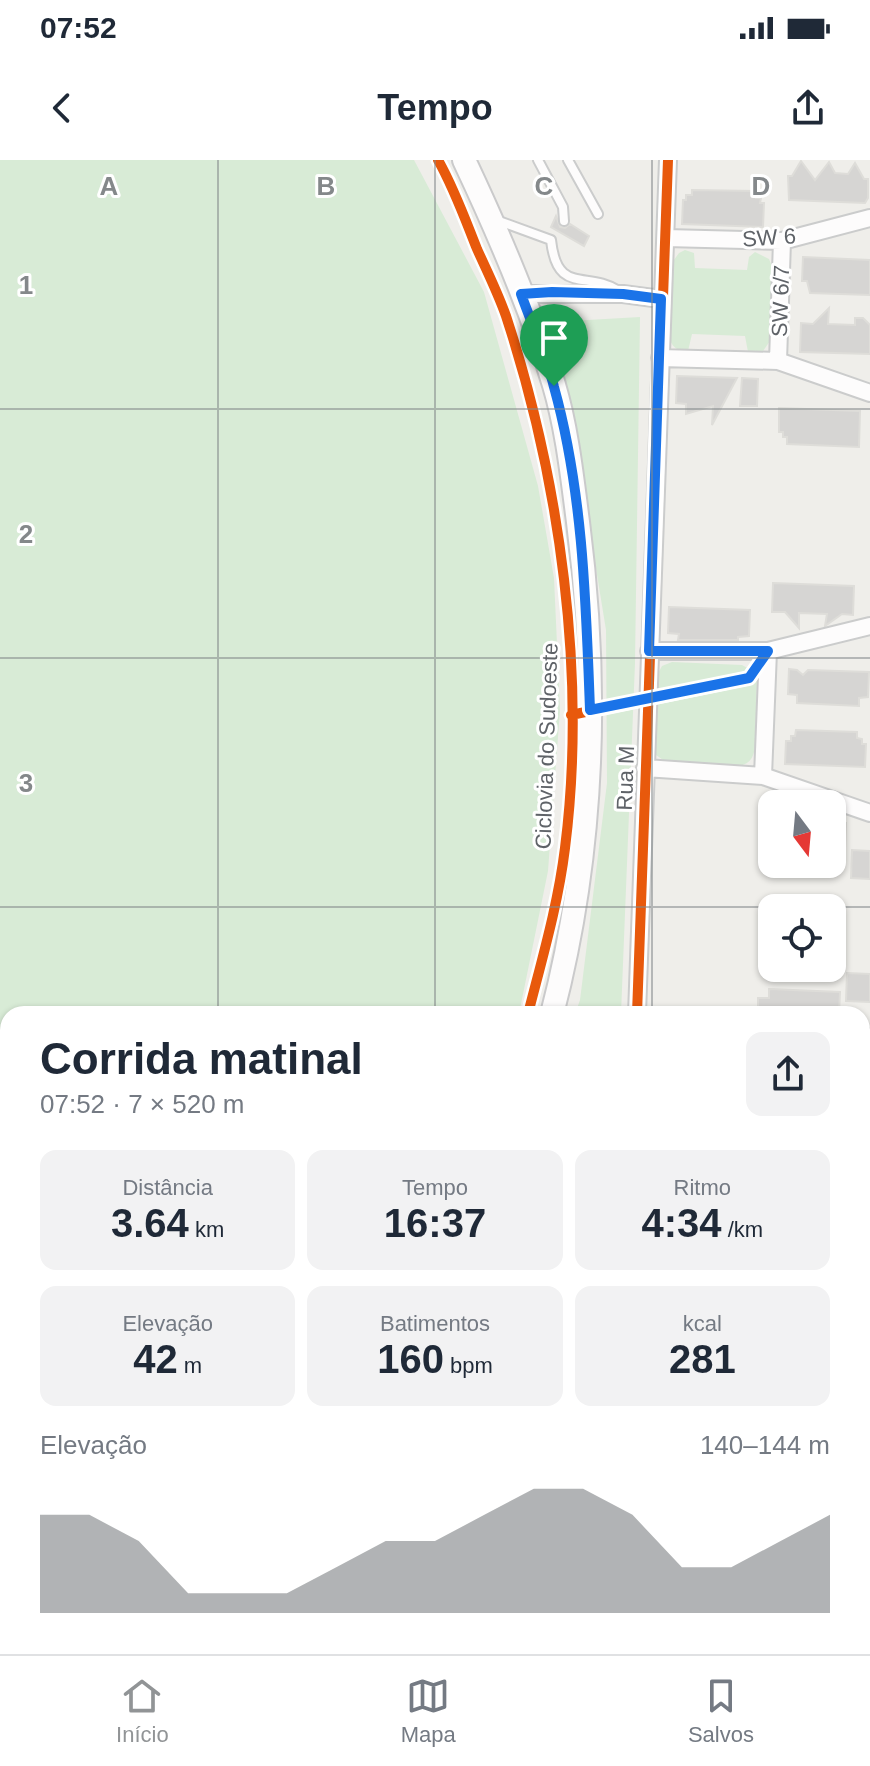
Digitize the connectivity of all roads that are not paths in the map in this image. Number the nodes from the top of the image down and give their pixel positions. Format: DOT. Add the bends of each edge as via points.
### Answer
graph roads {
  1 [pos="464,160"];
  2 [pos="538,160"];
  3 [pos="568,160"];
  4 [pos="668,160"];
  5 [pos="598,214"];
  6 [pos="870,218"];
  7 [pos="492,219"];
  8 [pos="564,221"];
  9 [pos="558,231"];
  10 [pos="666,238"];
  11 [pos="551,240"];
  12 [pos="782,241"];
  13 [pos="521,294"];
  14 [pos="623,294"];
  15 [pos="661,299"];
  16 [pos="660,358"];
  17 [pos="778,361"];
  18 [pos="870,393"];
  19 [pos="870,626"];
  20 [pos="649,651"];
  21 [pos="768,651"];
  22 [pos="645,768"];
  23 [pos="763,776"];
  24 [pos="870,813"];
  25 [pos="554,1006"];
  26 [pos="637,1006"];
  1 -- 7 [label="main road"];
  2 -- 8 [label="lane" via="563,207"];
  3 -- 5 [label="lane"];
  4 -- 10 [label="street, Rua M"];
  6 -- 12 [label="street, SW 6"];
  7 -- 11 [label="lane"];
  7 -- 13 [label="main road"];
  9 -- 11 [label="lane"];
  10 -- 12 [label="street, SW 6"];
  10 -- 15 [label="street, Rua M"];
  11 -- 14 [label="lane" via="553,259 564,272"];
  12 -- 17 [label="street, SW 6/7"];
  13 -- 14 [label="street"];
  13 -- 25 [label="main road" via="554,386 570,460 586,586 587,802 578,899"];
  14 -- 15 [label="street"];
  15 -- 16 [label="street, Rua M"];
  16 -- 17 [label="street"];
  16 -- 20 [label="street, Rua M"];
  17 -- 18 [label="street"];
  19 -- 21 [label="street"];
  20 -- 21 [label="street"];
  20 -- 22 [label="street, Rua M"];
  21 -- 23 [label="street"];
  22 -- 23 [label="street"];
  22 -- 26 [label="street, Rua M"];
  23 -- 24 [label="street"];
}
